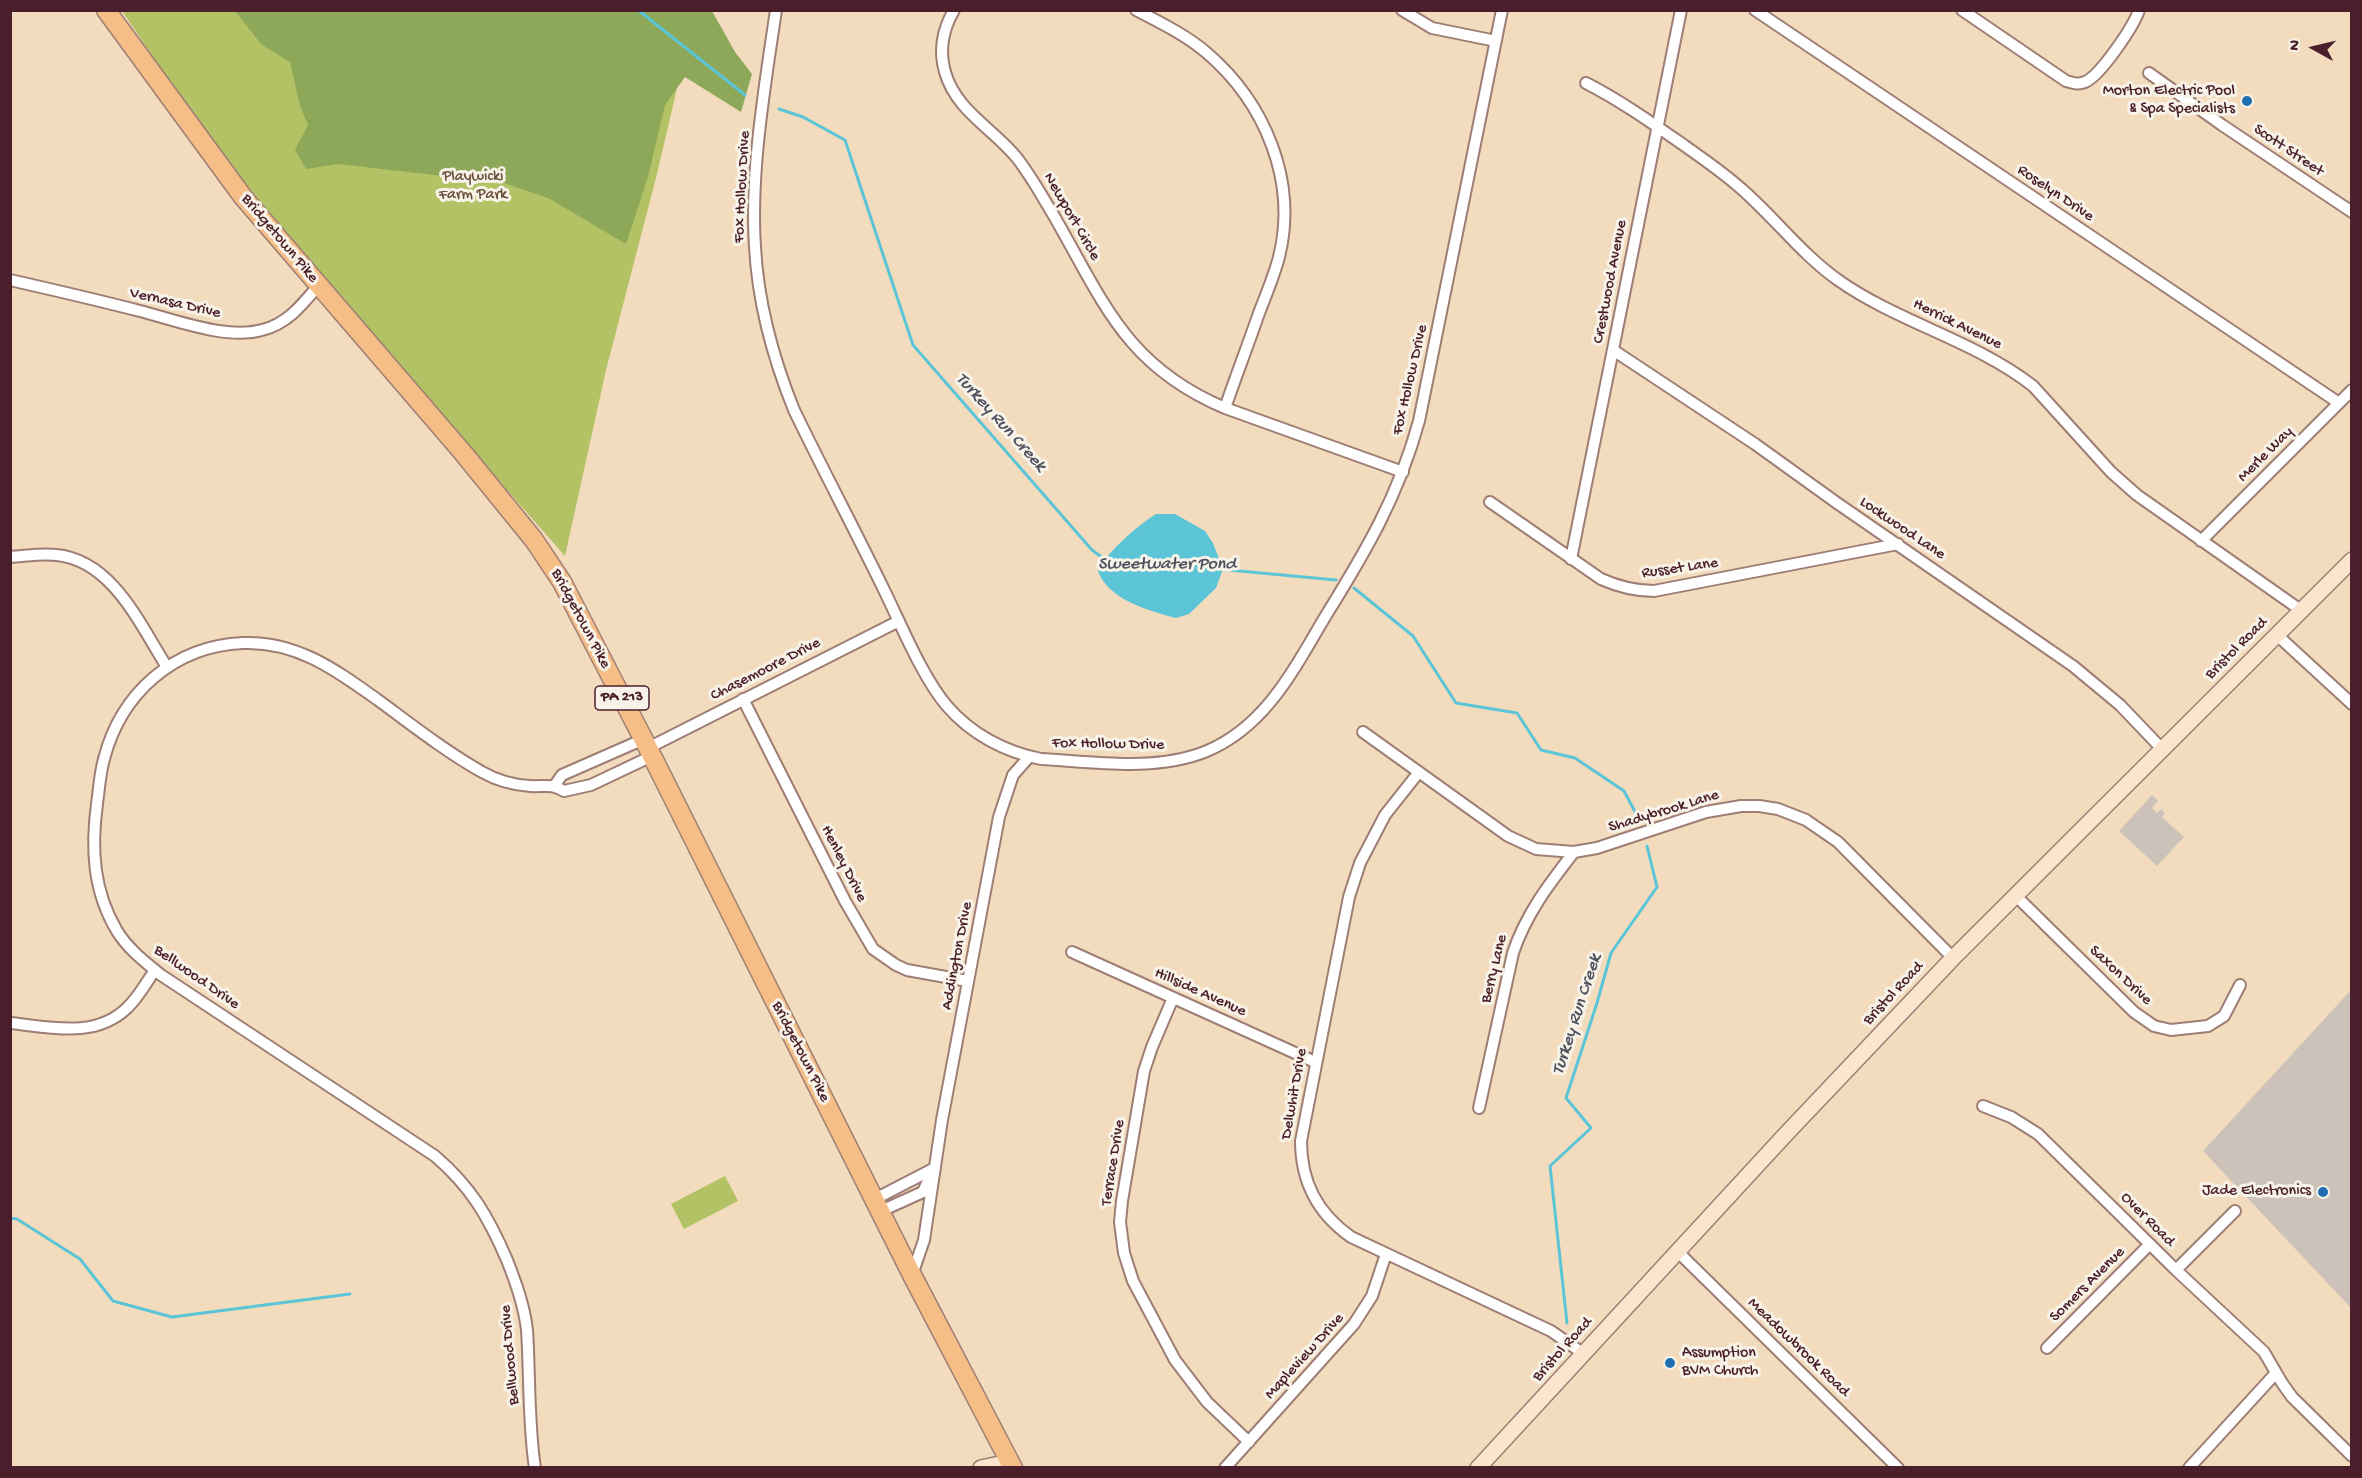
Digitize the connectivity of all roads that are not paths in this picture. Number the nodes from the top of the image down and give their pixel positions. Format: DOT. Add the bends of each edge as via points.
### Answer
graph roads {
  1 [pos="106,10"];
  2 [pos="776,10"];
  3 [pos="954,10"];
  4 [pos="1136,10"];
  5 [pos="1402,10"];
  6 [pos="1502,10"];
  7 [pos="1681,10"];
  8 [pos="1755,10"];
  9 [pos="1962,10"];
  10 [pos="2139,10"];
  11 [pos="1496,41"];
  12 [pos="2149,73"];
  13 [pos="1586,83"];
  14 [pos="1658,127"];
  15 [pos="2352,212"];
  16 [pos="10,280"];
  17 [pos="318,286"];
  18 [pos="1613,350"];
  19 [pos="2352,390"];
  20 [pos="2340,403"];
  21 [pos="1225,408"];
  22 [pos="1403,472"];
  23 [pos="1490,502"];
  24 [pos="2201,541"];
  25 [pos="1898,544"];
  26 [pos="10,557"];
  27 [pos="1571,559"];
  28 [pos="2352,560"];
  29 [pos="2302,611"];
  30 [pos="899,621"];
  31 [pos="2277,635"];
  32 [pos="167,667"];
  33 [pos="743,699"];
  34 [pos="2352,704"];
  35 [pos="1363,732"];
  36 [pos="648,748"];
  37 [pos="2162,749"];
  38 [pos="1029,757"];
  39 [pos="1419,772"];
  40 [pos="555,785"];
  41 [pos="1574,852"];
  42 [pos="2015,895"];
  43 [pos="1072,952"];
  44 [pos="1953,958"];
  45 [pos="155,970"];
  46 [pos="968,981"];
  47 [pos="2240,985"];
  48 [pos="1173,998"];
  49 [pos="10,1023"];
  50 [pos="1315,1062"];
  51 [pos="1983,1106"];
  52 [pos="1479,1108"];
  53 [pos="935,1168"];
  54 [pos="878,1205"];
  55 [pos="2235,1211"];
  56 [pos="2150,1244"];
  57 [pos="1677,1251"];
  58 [pos="1386,1254"];
  59 [pos="2176,1270"];
  60 [pos="912,1275"];
  61 [pos="2047,1348"];
  62 [pos="1584,1354"];
  63 [pos="2276,1373"];
  64 [pos="1249,1442"];
  65 [pos="2352,1456"];
  66 [pos="1011,1465"];
  67 [pos="535,1467"];
  68 [pos="981,1467"];
  69 [pos="1225,1467"];
  70 [pos="1478,1467"];
  71 [pos="1898,1467"];
  72 [pos="2189,1467"];
  1 -- 17 [label="main road, Bridgetown Pike / PA 213" via="243,197"];
  2 -- 30 [label="street, Fox Hollow Drive" via="755,186 760,296 794,410"];
  3 -- 21 [label="street, Newport Circle" via="942,52 945,72 958,99 1008,148 1033,181 1107,313 1126,338 1178,384"];
  4 -- 21 [label="street" via="1187,38 1223,68 1263,123 1280,171 1284,217 1279,256"];
  5 -- 11 [label="street" via="1432,28"];
  6 -- 11 [label="street, Fox Hollow Drive"];
  7 -- 14 [label="street, Crestwood Avenue"];
  8 -- 20 [label="street, Roselyn Drive"];
  9 -- 10 [label="street" via="2072,83 2088,81 2103,65 2130,31"];
  11 -- 22 [label="street, Fox Hollow Drive" via="1419,421"];
  12 -- 15 [label="street, Scott Street"];
  13 -- 14 [label="street, Herrick Avenue" via="1618,99"];
  14 -- 18 [label="street, Crestwood Avenue"];
  14 -- 24 [label="street, Herrick Avenue" via="1746,192 1837,279 2020,376 2123,484"];
  16 -- 17 [label="street, Vernasa Drive" via="186,323 240,332 278,324 302,306"];
  17 -- 36 [label="main road, Bridgetown Pike / PA 213" via="534,540 562,582"];
  18 -- 25 [label="street, Lockwood Lane"];
  18 -- 27 [label="street, Crestwood Avenue"];
  19 -- 20 [label="street, Merle Way"];
  20 -- 24 [label="street, Merle Way"];
  21 -- 22 [label="street, Newport Circle"];
  22 -- 38 [label="street, Fox Hollow Drive" via="1372,541 1292,672 1269,706 1246,727 1207,751 1175,760 1141,763"];
  23 -- 27 [label="street, Russet Lane"];
  24 -- 29 [label="street, Herrick Avenue"];
  25 -- 27 [label="street, Russet Lane" via="1654,591 1614,585"];
  25 -- 37 [label="street, Lockwood Lane" via="2097,685"];
  26 -- 32 [label="street" via="57,555 99,574 116,589"];
  28 -- 29 [label="main road, Bristol Road"];
  29 -- 31 [label="main road, Bristol Road"];
  30 -- 33 [label="street, Chasemoore Drive"];
  30 -- 38 [label="street, Fox Hollow Drive" via="947,706 990,741"];
  31 -- 34 [label="street"];
  31 -- 37 [label="main road, Bristol Road"];
  32 -- 40 [label="street, Bellwood Drive" via="182,658 234,644 294,650 340,673 483,773 513,784"];
  32 -- 45 [label="street, Bellwood Drive" via="135,695 119,719 102,769 93,845 100,889 116,930 137,956"];
  33 -- 36 [label="street, Chasemoore Drive"];
  33 -- 46 [label="street, Henley Drive" via="873,949 907,970"];
  35 -- 39 [label="street, Shadybrook Lane"];
  36 -- 40 [label="street" via="562,776"];
  36 -- 40 [label="street, Bellwood Drive" via="584,788 564,791"];
  36 -- 54 [label="main road, Bridgetown Pike / PA 213"];
  37 -- 42 [label="main road, Bristol Road"];
  38 -- 46 [label="street, Addington Drive" via="1013,775 999,817"];
  39 -- 41 [label="street, Shadybrook Lane" via="1515,840 1536,849"];
  39 -- 50 [label="street, Delwhit Drive" via="1385,815 1360,863 1349,897"];
  41 -- 44 [label="street, Shadybrook Lane" via="1598,848 1706,812 1742,806 1778,809 1806,820 1838,842"];
  41 -- 52 [label="street, Berry Lane" via="1521,929"];
  42 -- 44 [label="main road, Bristol Road"];
  42 -- 47 [label="street, Saxon Drive" via="2134,1012 2154,1026 2172,1030 2208,1026 2223,1016"];
  43 -- 48 [label="street, Hillside Avenue"];
  44 -- 57 [label="main road, Bristol Road"];
  45 -- 49 [label="street" via="129,1006 92,1028"];
  45 -- 67 [label="street, Bellwood Drive" via="435,1156 466,1186 492,1225 522,1300"];
  46 -- 53 [label="street, Addington Drive"];
  48 -- 50 [label="street, Hillside Avenue"];
  48 -- 64 [label="street, Terrace Drive" via="1144,1071 1122,1201 1124,1253 1133,1281 1185,1375"];
  50 -- 58 [label="street, Delwhit Drive" via="1301,1140 1307,1183 1320,1208 1339,1228"];
  51 -- 56 [label="street, Over Road" via="2038,1134"];
  53 -- 54 [label="street, Addington Drive" via="923,1192"];
  53 -- 60 [label="street, Addington Drive" via="924,1240"];
  54 -- 60 [label="main road, Bridgetown Pike / PA 213"];
  55 -- 59 [label="street"];
  56 -- 59 [label="street, Over Road"];
  56 -- 61 [label="street, Somers Avenue"];
  57 -- 62 [label="main road, Bristol Road"];
  57 -- 71 [label="street, Meadowbrook Road"];
  58 -- 62 [label="street, Delwhit Drive" via="1551,1331"];
  58 -- 64 [label="street, Mapleview Drive" via="1361,1315"];
  59 -- 63 [label="street, Over Road" via="2264,1352"];
  60 -- 66 [label="main road, Bridgetown Pike / PA 213"];
  62 -- 70 [label="main road, Bristol Road"];
  63 -- 65 [label="street, Over Road" via="2292,1397"];
  63 -- 72 [label="street"];
  64 -- 69 [label="street, Mapleview Drive"];
  66 -- 68 [label="main road"];
}
